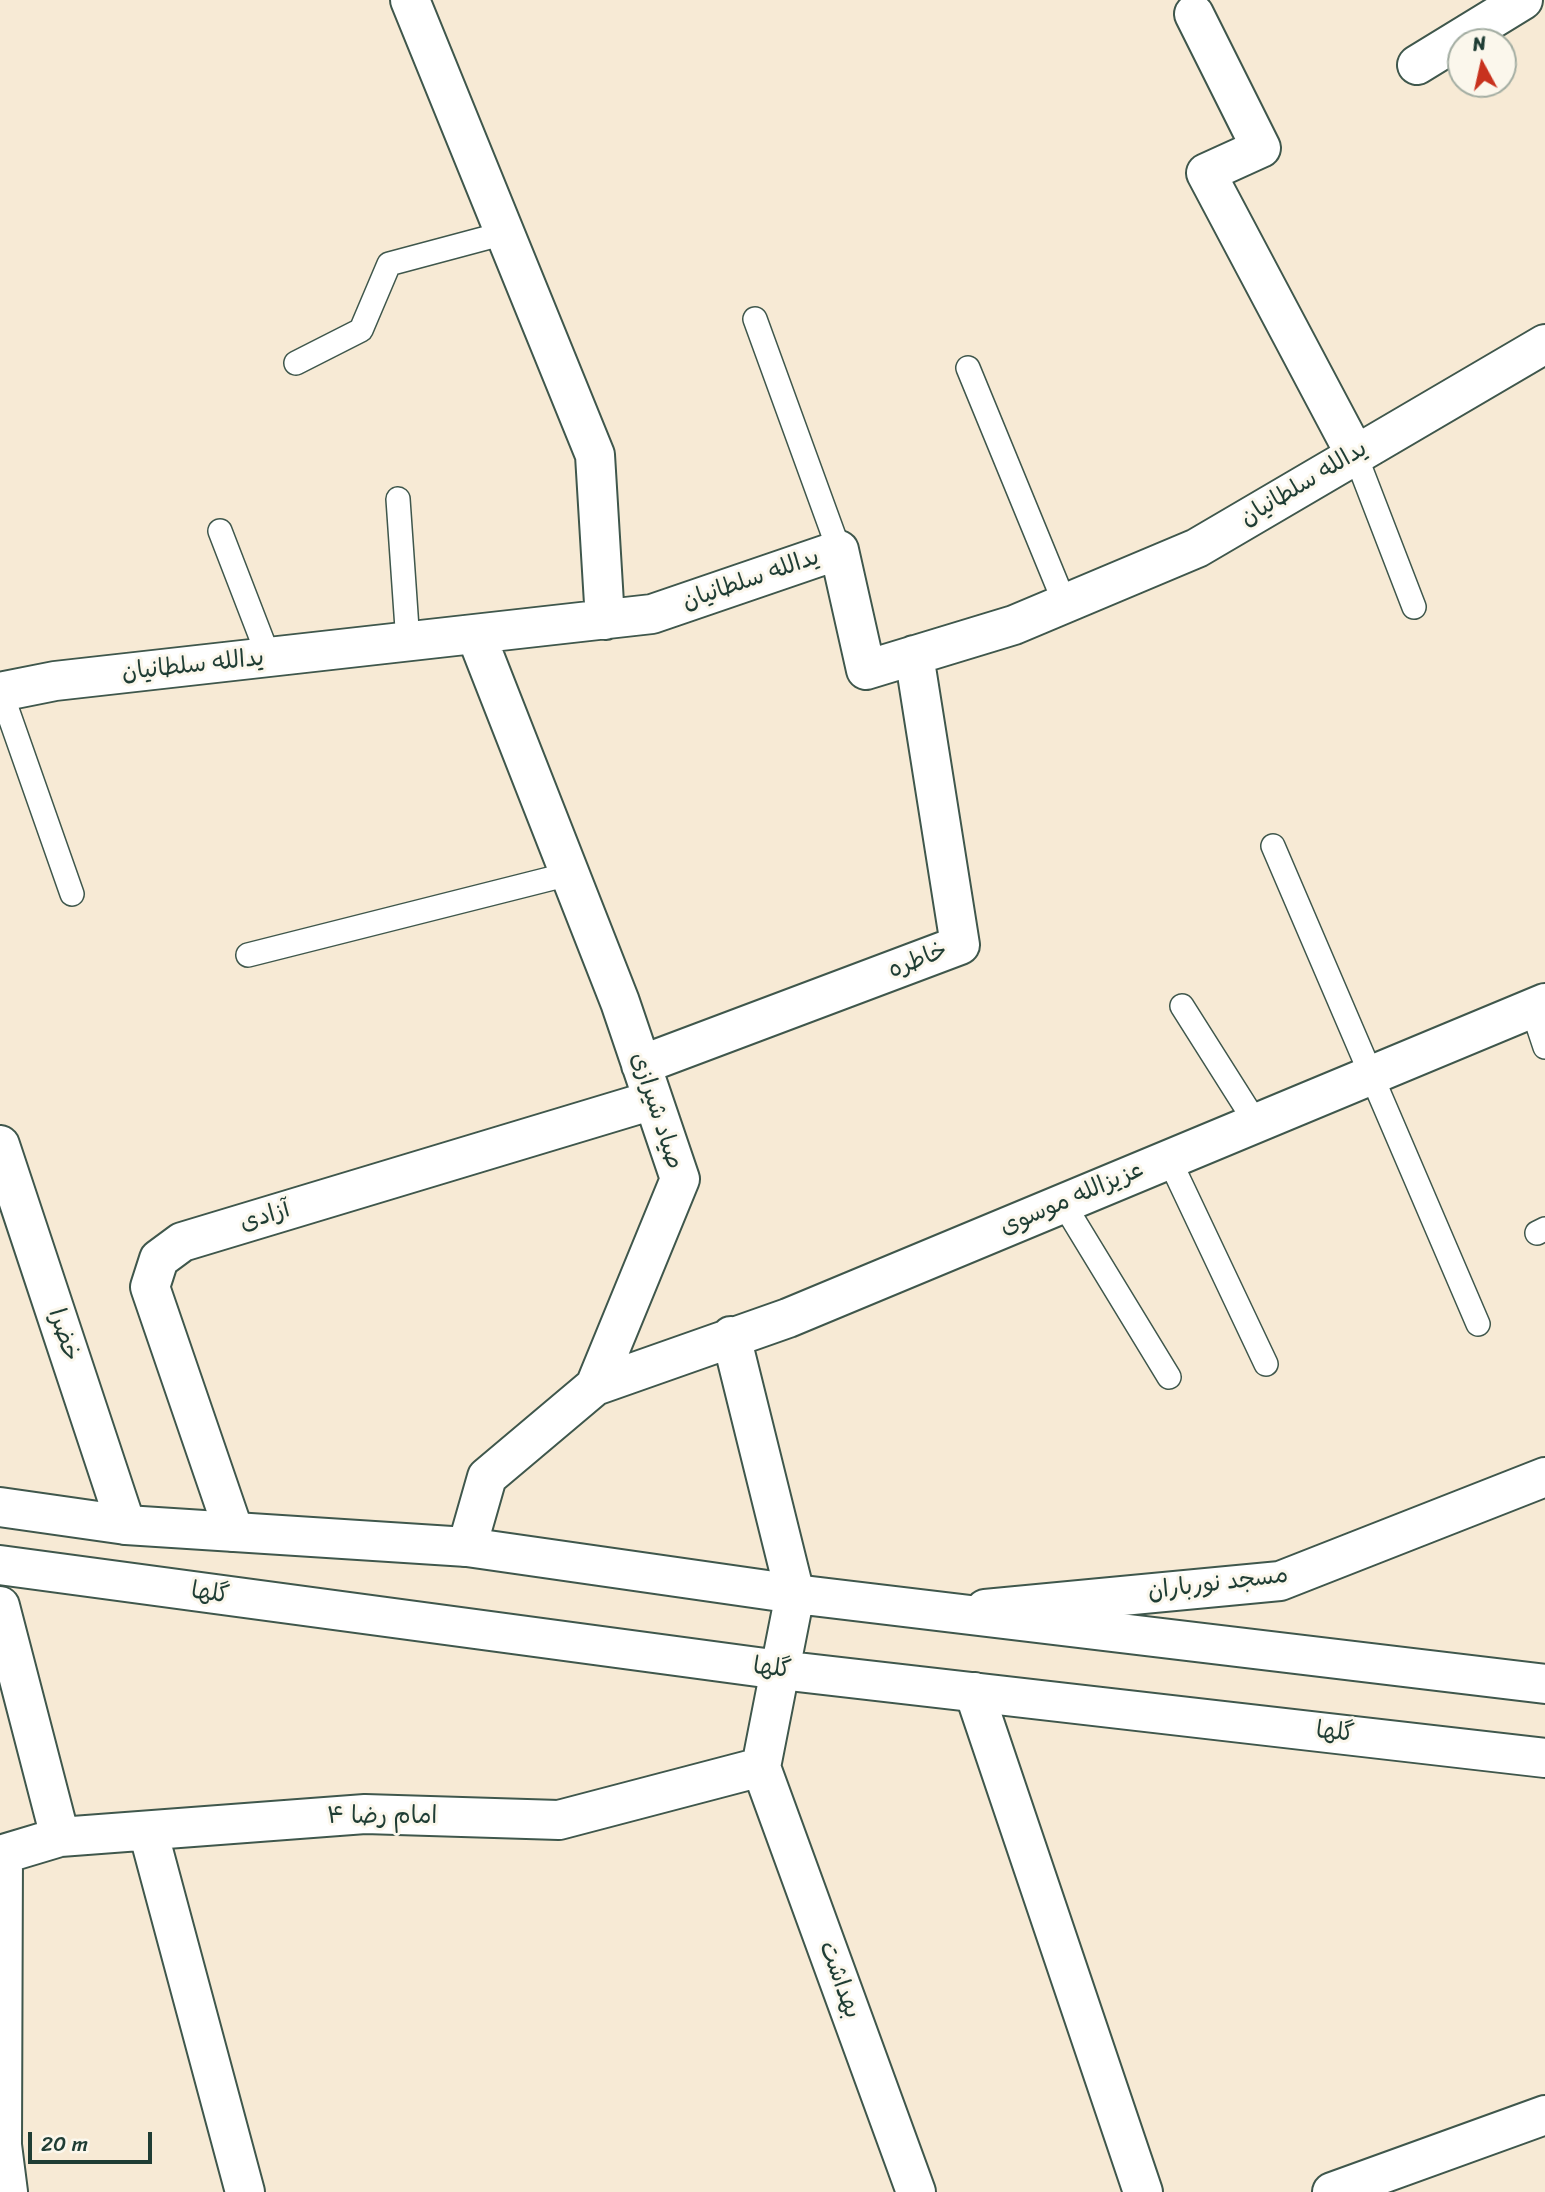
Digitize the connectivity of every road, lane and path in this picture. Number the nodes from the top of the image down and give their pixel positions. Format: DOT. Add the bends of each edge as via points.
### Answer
graph roads {
  1 [pos="410,0"];
  2 [pos="1523,0"];
  3 [pos="1194,14"];
  4 [pos="1418,65"];
  5 [pos="505,233"];
  6 [pos="755,319"];
  7 [pos="1545,344"];
  8 [pos="296,363"];
  9 [pos="968,368"];
  10 [pos="1355,454"];
  11 [pos="398,499"];
  12 [pos="220,531"];
  13 [pos="839,550"];
  14 [pos="1065,604"];
  15 [pos="1415,607"];
  16 [pos="605,620"];
  17 [pos="476,635"];
  18 [pos="408,643"];
  19 [pos="914,655"];
  20 [pos="269,658"];
  21 [pos="1,692"];
  22 [pos="1273,846"];
  23 [pos="569,874"];
  24 [pos="72,894"];
  25 [pos="248,956"];
  26 [pos="1538,1005"];
  27 [pos="1182,1006"];
  28 [pos="1545,1047"];
  29 [pos="641,1065"];
  30 [pos="1369,1076"];
  31 [pos="653,1100"];
  32 [pos="1256,1123"];
  33 [pos="0,1145"];
  34 [pos="1169,1159"];
  35 [pos="1063,1203"];
  36 [pos="1478,1324"];
  37 [pos="731,1336"];
  38 [pos="1266,1364"];
  39 [pos="1168,1377"];
  40 [pos="595,1386"];
  41 [pos="1545,1477"];
  42 [pos="0,1507"];
  43 [pos="126,1525"];
  44 [pos="234,1532"];
  45 [pos="467,1547"];
  46 [pos="0,1565"];
  47 [pos="794,1594"];
  48 [pos="0,1606"];
  49 [pos="959,1611"];
  50 [pos="780,1670"];
  51 [pos="1545,1684"];
  52 [pos="974,1692"];
  53 [pos="1545,1758"];
  54 [pos="761,1767"];
  55 [pos="148,1830"];
  56 [pos="60,1837"];
  57 [pos="1,1855"];
  58 [pos="1545,2115"];
  59 [pos="1382,2184"];
  60 [pos="8,2192"];
  61 [pos="245,2192"];
  62 [pos="916,2192"];
  63 [pos="1143,2192"];
  64 [pos="1332,2192"];
  1 -- 5 [label="street"];
  2 -- 4 [label="street"];
  3 -- 10 [label="street" via="1261,148 1206,173"];
  5 -- 8 [label="lane" via="389,264 361,330"];
  5 -- 16 [label="street" via="595,455"];
  6 -- 13 [label="lane"];
  7 -- 10 [label="street, یدالله سلطانیان"];
  9 -- 14 [label="lane"];
  10 -- 14 [label="street, یدالله سلطانیان" via="1197,548"];
  10 -- 15 [label="lane"];
  11 -- 18 [label="lane"];
  12 -- 20 [label="lane"];
  13 -- 16 [label="street, یدالله سلطانیان" via="652,614"];
  13 -- 19 [label="street, یدالله سلطانیان" via="866,670"];
  14 -- 19 [label="street, یدالله سلطانیان" via="1014,625"];
  16 -- 17 [label="street, یدالله سلطانیان"];
  17 -- 18 [label="street, یدالله سلطانیان"];
  17 -- 23 [label="street, صیاد شیرازی"];
  18 -- 20 [label="street, یدالله سلطانیان"];
  19 -- 29 [label="street, خاطره" via="960,945"];
  20 -- 21 [label="street, یدالله سلطانیان" via="55,681"];
  21 -- 24 [label="lane"];
  22 -- 30 [label="lane"];
  23 -- 25 [label="lane"];
  23 -- 29 [label="street, صیاد شیرازی"];
  26 -- 28 [label="lane"];
  26 -- 30 [label="street, عزیزالله موسوی"];
  27 -- 32 [label="lane"];
  29 -- 31 [label="street, صیاد شیرازی"];
  30 -- 32 [label="street, عزیزالله موسوی"];
  30 -- 36 [label="lane"];
  31 -- 40 [label="street, صیاد شیرازی" via="680,1179"];
  31 -- 44 [label="street, آزادی" via="182,1242 159,1259 150,1287"];
  32 -- 34 [label="street, عزیزالله موسوی"];
  33 -- 43 [label="street, خضرا"];
  34 -- 35 [label="street, عزیزالله موسوی"];
  34 -- 38 [label="lane"];
  35 -- 37 [label="street, عزیزالله موسوی" via="788,1318"];
  35 -- 39 [label="lane"];
  37 -- 40 [label="street, عزیزالله موسوی"];
  37 -- 47 [label="street"];
  40 -- 45 [label="street, صیاد شیرازی" via="487,1477"];
  41 -- 49 [label="street, مسجد نورباران" via="1280,1581"];
  42 -- 43 [label="street"];
  43 -- 44 [label="street"];
  44 -- 45 [label="street"];
  45 -- 47 [label="street"];
  46 -- 50 [label="street, گلها"];
  47 -- 49 [label="street"];
  47 -- 50 [label="street"];
  48 -- 56 [label="street"];
  49 -- 51 [label="street"];
  50 -- 52 [label="street, گلها"];
  50 -- 54 [label="street"];
  52 -- 53 [label="street, گلها"];
  52 -- 63 [label="street"];
  54 -- 55 [label="street, امام رضا ۴" via="559,1820 365,1814"];
  54 -- 62 [label="street, بهداشت"];
  55 -- 56 [label="street, امام رضا ۴"];
  55 -- 61 [label="street"];
  56 -- 57 [label="street, امام رضا ۴"];
  57 -- 60 [label="street" via="2,2146"];
  58 -- 59 [label="street"];
  59 -- 64 [label="street"];
}
